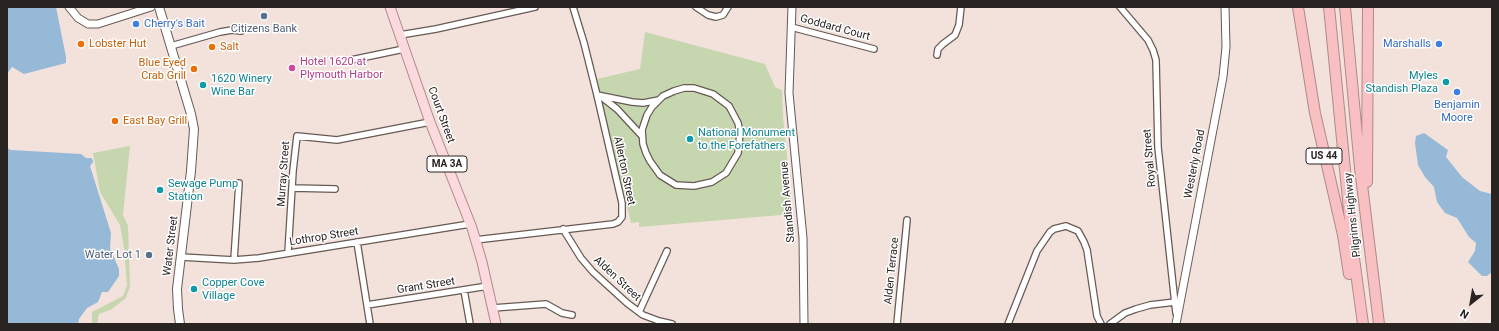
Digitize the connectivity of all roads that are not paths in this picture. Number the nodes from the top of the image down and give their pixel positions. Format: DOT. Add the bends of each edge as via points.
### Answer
graph roads {
  1 [pos="69,7"];
  2 [pos="151,7"];
  3 [pos="159,7"];
  4 [pos="390,7"];
  5 [pos="534,7"];
  6 [pos="573,7"];
  7 [pos="696,7"];
  8 [pos="728,7"];
  9 [pos="792,7"];
  10 [pos="961,7"];
  11 [pos="1120,7"];
  12 [pos="1225,7"];
  13 [pos="1298,7"];
  14 [pos="1329,7"];
  15 [pos="1345,7"];
  16 [pos="1368,7"];
  17 [pos="791,27"];
  18 [pos="241,31"];
  19 [pos="400,35"];
  20 [pos="171,46"];
  21 [pos="404,49"];
  22 [pos="874,49"];
  23 [pos="937,55"];
  24 [pos="351,60"];
  25 [pos="597,95"];
  26 [pos="659,100"];
  27 [pos="430,122"];
  28 [pos="642,136"];
  29 [pos="239,183"];
  30 [pos="293,188"];
  31 [pos="335,189"];
  32 [pos="907,220"];
  33 [pos="470,224"];
  34 [pos="563,229"];
  35 [pos="1367,234"];
  36 [pos="475,240"];
  37 [pos="357,242"];
  38 [pos="667,251"];
  39 [pos="288,253"];
  40 [pos="181,257"];
  41 [pos="234,260"];
  42 [pos="488,286"];
  43 [pos="464,290"];
  44 [pos="1175,302"];
  45 [pos="1360,303"];
  46 [pos="367,305"];
  47 [pos="493,308"];
  48 [pos="639,312"];
  49 [pos="572,315"];
  50 [pos="1177,321"];
  51 [pos="180,324"];
  52 [pos="370,324"];
  53 [pos="470,324"];
  54 [pos="496,324"];
  55 [pos="672,324"];
  56 [pos="804,324"];
  57 [pos="897,324"];
  58 [pos="1008,324"];
  59 [pos="1101,324"];
  60 [pos="1110,324"];
  61 [pos="1363,324"];
  62 [pos="1379,324"];
  1 -- 2 [label="street" via="78,18 88,24 98,24"];
  3 -- 20 [label="main road, Water Street"];
  4 -- 19 [label="main road, Court Street / MA 3A"];
  5 -- 19 [label="street"];
  6 -- 25 [label="street, Allerton Street"];
  7 -- 8 [label="street" via="716,17 723,15"];
  9 -- 17 [label="street, Standish Avenue"];
  10 -- 23 [label="street" via="955,36 938,49"];
  11 -- 44 [label="street, Royal Street" via="1148,40 1156,60 1158,147"];
  12 -- 50 [label="street, Westerly Road" via="1226,47 1223,77"];
  13 -- 45 [label="highway, US 44" via="1318,129 1343,235 1350,278"];
  14 -- 45 [label="highway, Pilgrims Highway" via="1346,189"];
  15 -- 35 [label="highway, Pilgrims Highway / US 44"];
  16 -- 35 [label="highway"];
  17 -- 22 [label="street, Goddard Court"];
  17 -- 56 [label="street, Standish Avenue" via="789,93 802,231"];
  18 -- 20 [label="street" via="220,32"];
  19 -- 21 [label="main road, Court Street / MA 3A"];
  20 -- 40 [label="main road, Water Street" via="194,129"];
  21 -- 24 [label="street"];
  21 -- 27 [label="main road, Court Street / MA 3A"];
  25 -- 26 [label="street" via="643,103"];
  25 -- 28 [label="street" via="617,109"];
  25 -- 34 [label="street, Allerton Street" via="622,203 622,217 613,224"];
  26 -- 28 [label="street" via="647,115"];
  26 -- 28 [label="street" via="674,91 694,88 705,90 722,99 730,106 738,123 738,153 719,178 703,185 676,185 655,168 646,153"];
  27 -- 30 [label="street, Murray Street" via="337,140 297,136"];
  27 -- 33 [label="main road, Court Street / MA 3A"];
  29 -- 41 [label="street"];
  30 -- 31 [label="street"];
  30 -- 39 [label="street, Murray Street"];
  32 -- 57 [label="street, Alden Terrace"];
  33 -- 36 [label="main road, Court Street / MA 3A"];
  33 -- 37 [label="street, Lothrop Street"];
  34 -- 36 [label="street, Allerton Street"];
  34 -- 48 [label="street, Alden Street" via="593,272"];
  35 -- 62 [label="highway, Pilgrims Highway / US 44"];
  36 -- 42 [label="main road, Court Street / MA 3A"];
  37 -- 39 [label="street, Lothrop Street"];
  37 -- 46 [label="street"];
  38 -- 48 [label="street"];
  39 -- 41 [label="street, Lothrop Street"];
  40 -- 41 [label="street, Lothrop Street"];
  40 -- 51 [label="main road, Water Street" via="177,289"];
  42 -- 43 [label="street, Grant Street"];
  42 -- 47 [label="main road, Court Street / MA 3A"];
  43 -- 46 [label="street, Grant Street"];
  43 -- 53 [label="street"];
  44 -- 50 [label="street, Royal Street"];
  44 -- 60 [label="street" via="1150,304 1125,313"];
  45 -- 61 [label="highway, Pilgrims Highway / US 44"];
  46 -- 52 [label="street"];
  47 -- 49 [label="street" via="546,304 562,313"];
  47 -- 54 [label="main road, Court Street / MA 3A"];
  48 -- 55 [label="street, Alden Street"];
  58 -- 59 [label="street" via="1036,251 1050,232 1066,226 1078,232 1086,246 1097,316"];
}
